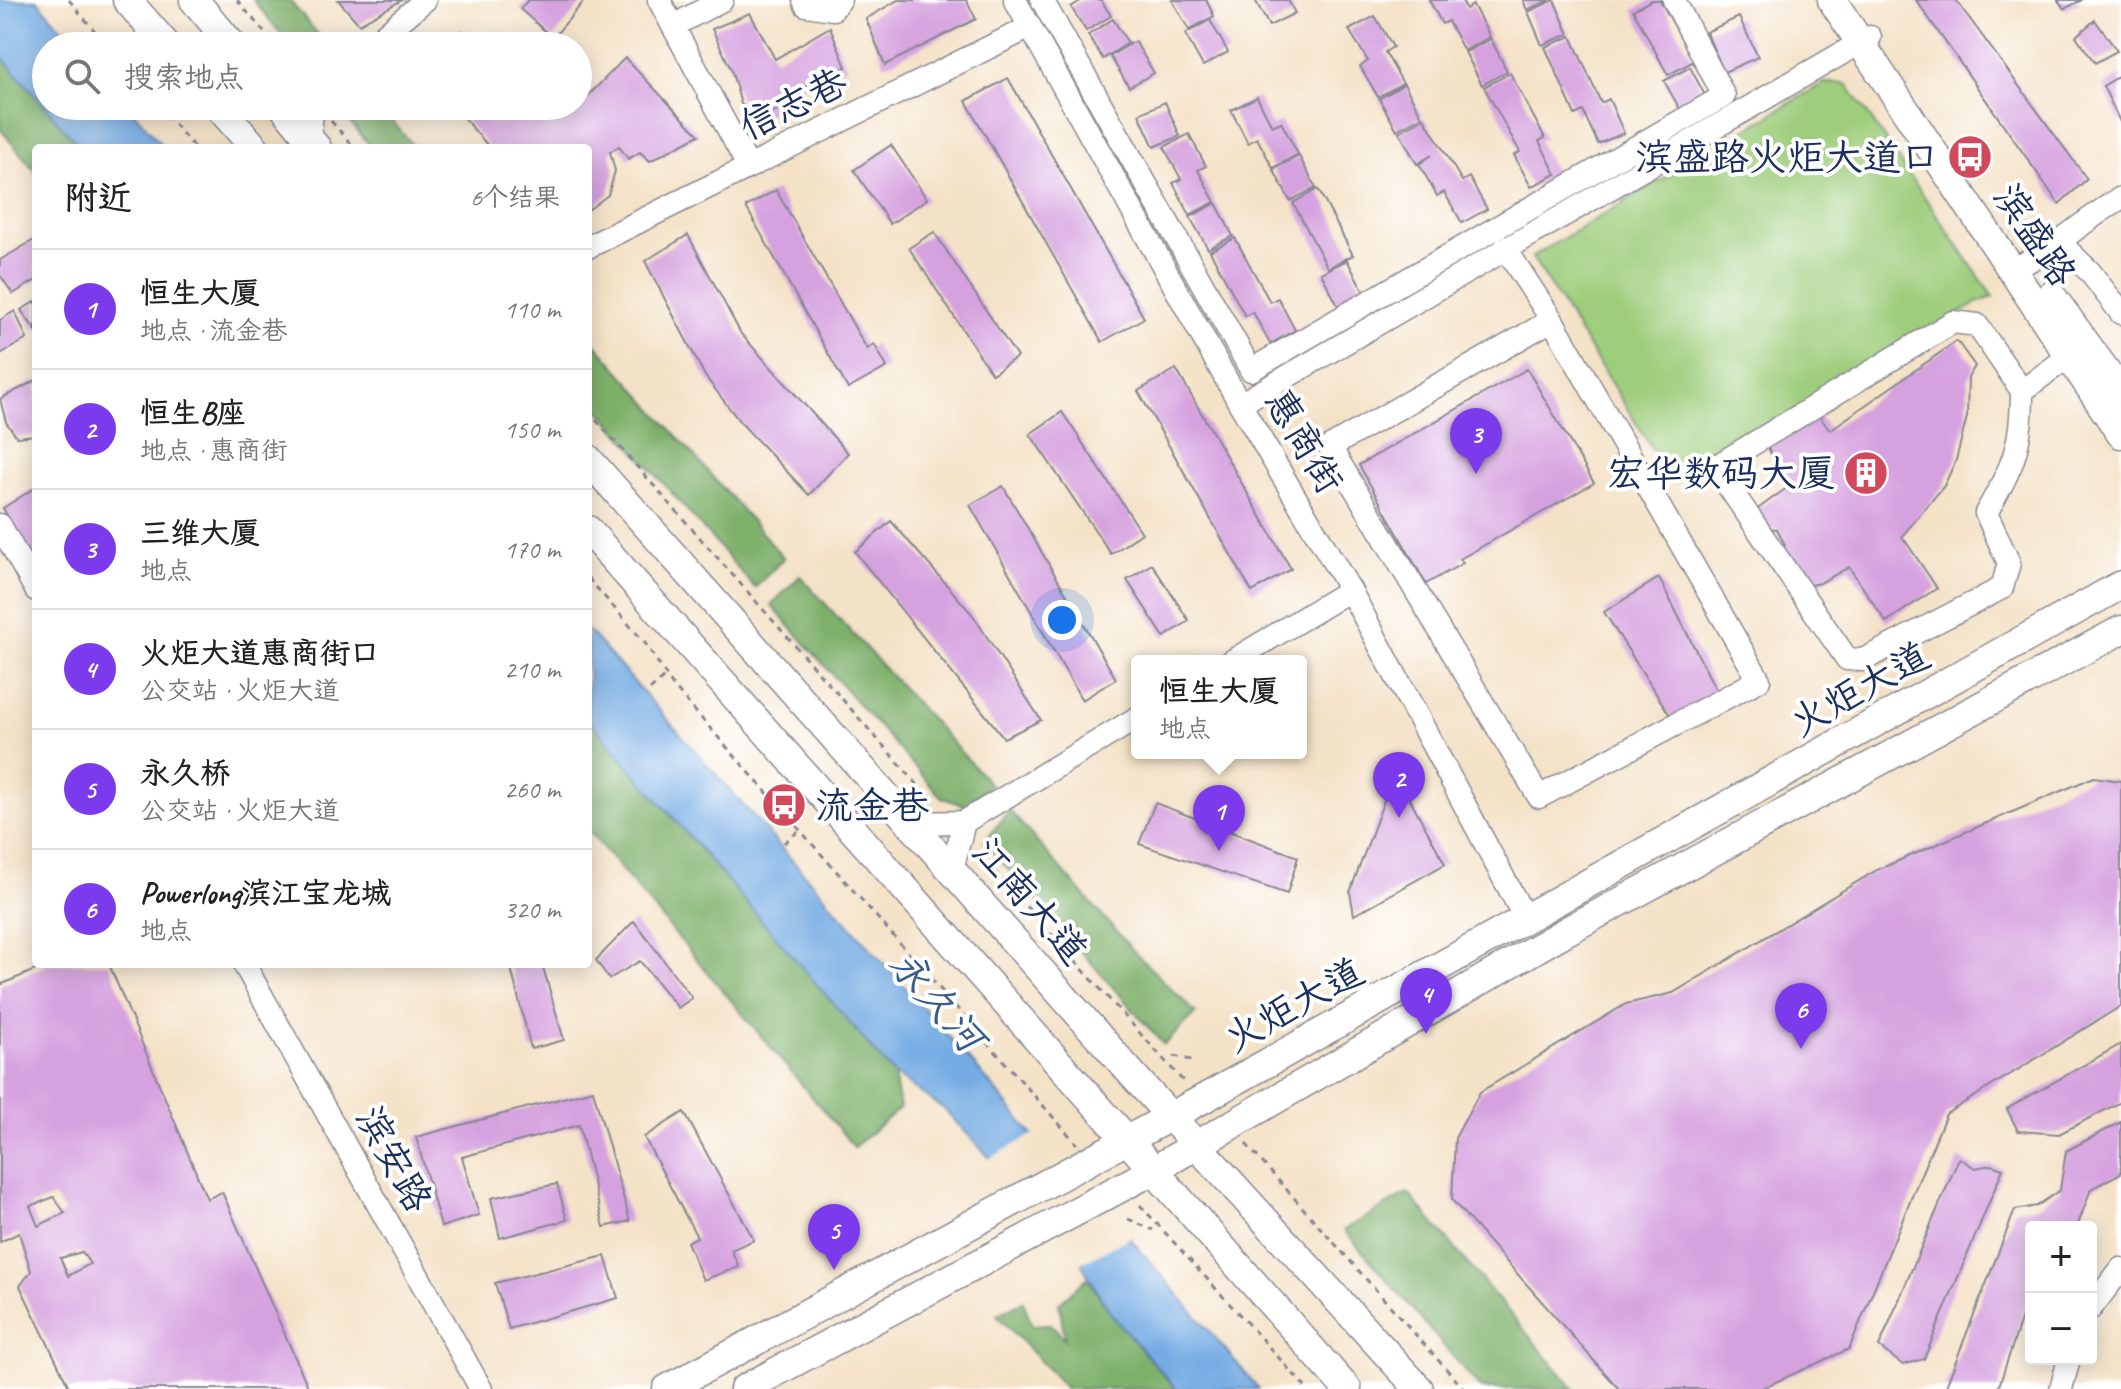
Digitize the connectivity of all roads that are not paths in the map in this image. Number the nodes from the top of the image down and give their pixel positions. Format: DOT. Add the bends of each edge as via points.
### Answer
graph roads {
  1 [pos="127,0"];
  2 [pos="194,0"];
  3 [pos="425,0"];
  4 [pos="659,0"];
  5 [pos="722,0"];
  6 [pos="804,0"];
  7 [pos="840,0"];
  8 [pos="1015,0"];
  9 [pos="1042,0"];
  10 [pos="1674,0"];
  11 [pos="1832,0"];
  12 [pos="1847,0"];
  13 [pos="673,26"];
  14 [pos="1030,27"];
  15 [pos="155,32"];
  16 [pos="221,32"];
  17 [pos="387,32"];
  18 [pos="1864,40"];
  19 [pos="230,120"];
  20 [pos="294,120"];
  21 [pos="318,120"];
  22 [pos="251,144"];
  23 [pos="314,144"];
  24 [pos="748,166"];
  25 [pos="2121,198"];
  26 [pos="2060,243"];
  27 [pos="592,245"];
  28 [pos="1505,248"];
  29 [pos="2027,262"];
  30 [pos="2121,313"];
  31 [pos="1552,320"];
  32 [pos="2069,356"];
  33 [pos="2022,391"];
  34 [pos="2121,392"];
  35 [pos="1240,404"];
  36 [pos="2121,434"];
  37 [pos="592,463"];
  38 [pos="0,525"];
  39 [pos="592,535"];
  40 [pos="32,583"];
  41 [pos="2121,585"];
  42 [pos="1350,590"];
  43 [pos="2121,630"];
  44 [pos="1242,655"];
  45 [pos="1131,722"];
  46 [pos="913,823"];
  47 [pos="959,826"];
  48 [pos="952,870"];
  49 [pos="1526,920"];
  50 [pos="246,968"];
  51 [pos="1170,1116"];
  52 [pos="1126,1139"];
  53 [pos="1197,1145"];
  54 [pos="1152,1171"];
  55 [pos="2121,1269"];
  56 [pos="2097,1300"];
  57 [pos="2067,1365"];
  58 [pos="481,1389"];
  59 [pos="667,1389"];
  60 [pos="744,1389"];
  61 [pos="1347,1389"];
  62 [pos="1419,1389"];
  63 [pos="2061,1389"];
  1 -- 15 [label="main road"];
  2 -- 16 [label="main road"];
  3 -- 17 [label="street"];
  4 -- 13 [label="street"];
  5 -- 13 [label="street"];
  6 -- 7 [label="street" via="806,5 833,9"];
  8 -- 14 [label="street, 惠商街"];
  9 -- 10 [label="street" via="1251,370 1724,96"];
  11 -- 18 [label="main road, 滨盛路"];
  12 -- 18 [label="main road, 滨盛路"];
  13 -- 24 [label="street"];
  14 -- 24 [label="street, 信志巷"];
  14 -- 35 [label="street, 惠商街"];
  18 -- 28 [label="street"];
  18 -- 29 [label="main road, 滨盛路"];
  18 -- 32 [label="main road, 滨盛路"];
  19 -- 22 [label="main road"];
  20 -- 23 [label="main road"];
  21 -- 23 [label="street"];
  24 -- 27 [label="street, 信志巷"];
  25 -- 26 [label="street" via="2087,218"];
  26 -- 29 [label="street"];
  26 -- 30 [label="street"];
  28 -- 31 [label="street"];
  28 -- 35 [label="street"];
  29 -- 34 [label="main road, 滨盛路"];
  31 -- 31 [label="street" via="1330,447 1539,797 1759,680"];
  32 -- 33 [label="street"];
  32 -- 36 [label="main road, 滨盛路"];
  33 -- 33 [label="street" via="1977,325 1953,322 1715,467 1847,659 1863,660 2002,588 2009,563 1986,513 2008,476 2022,435"];
  35 -- 42 [label="street, 惠商街"];
  37 -- 46 [label="main road, 江南大道"];
  38 -- 40 [label="street"];
  39 -- 52 [label="main road"];
  41 -- 49 [label="main road, 火炬大道"];
  42 -- 44 [label="street"];
  42 -- 49 [label="street, 惠商街"];
  43 -- 53 [label="main road, 火炬大道" via="1563,933"];
  45 -- 47 [label="street"];
  46 -- 47 [label="street"];
  46 -- 48 [label="main road, 江南大道"];
  47 -- 48 [label="street"];
  48 -- 51 [label="main road, 江南大道"];
  49 -- 51 [label="main road, 火炬大道"];
  50 -- 58 [label="street, 滨安路"];
  51 -- 52 [label="main road, 火炬大道"];
  51 -- 53 [label="main road, 江南大道"];
  52 -- 54 [label="main road"];
  52 -- 59 [label="main road, 火炬大道"];
  53 -- 54 [label="main road, 火炬大道"];
  53 -- 62 [label="main road, 江南大道"];
  54 -- 60 [label="main road, 火炬大道"];
  54 -- 61 [label="main road"];
  55 -- 56 [label="street"];
  57 -- 63 [label="street"];
}
